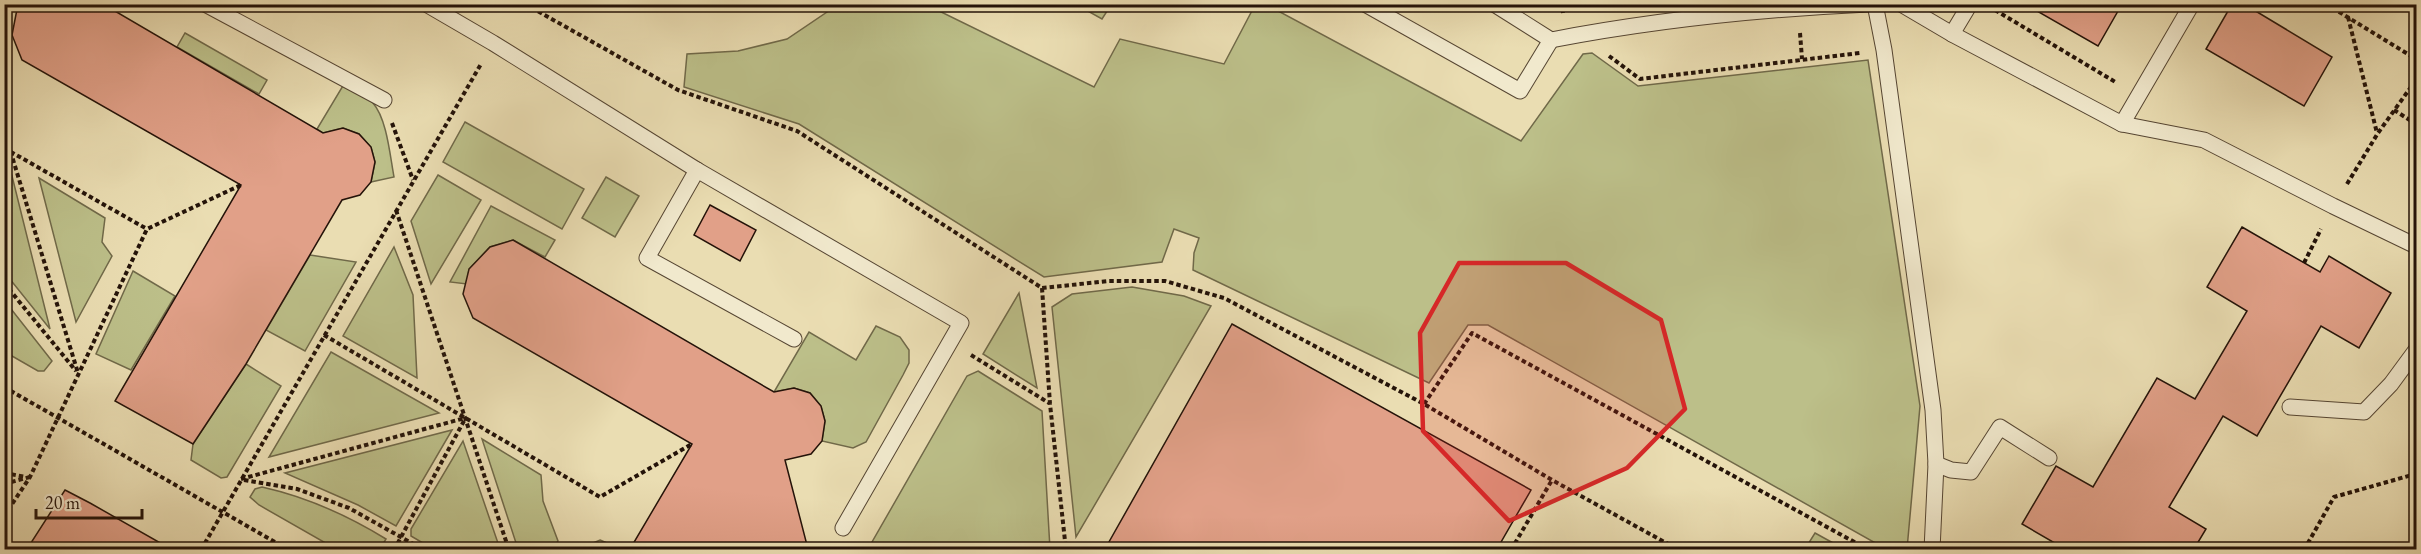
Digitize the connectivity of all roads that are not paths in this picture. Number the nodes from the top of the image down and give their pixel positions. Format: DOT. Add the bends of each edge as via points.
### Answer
graph roads {
  1 [pos="205,4"];
  2 [pos="426,4"];
  3 [pos="1365,4"];
  4 [pos="1494,4"];
  5 [pos="1868,4"];
  6 [pos="1875,4"];
  7 [pos="1901,4"];
  8 [pos="1970,4"];
  9 [pos="2192,4"];
  10 [pos="1952,34"];
  11 [pos="1551,40"];
  12 [pos="384,100"];
  13 [pos="2122,124"];
  14 [pos="697,170"];
  15 [pos="2416,246"];
  16 [pos="794,339"];
  17 [pos="2416,350"];
  18 [pos="2290,407"];
  19 [pos="2049,458"];
  20 [pos="1936,464"];
  21 [pos="843,528"];
  22 [pos="1932,549"];
  1 -- 12 [label="lane"];
  2 -- 14 [label="lane"];
  3 -- 11 [label="lane" via="1520,91"];
  4 -- 11 [label="lane"];
  5 -- 11 [label="lane" via="1797,7"];
  6 -- 20 [label="lane" via="1933,410"];
  7 -- 10 [label="lane"];
  8 -- 10 [label="lane"];
  9 -- 13 [label="lane"];
  10 -- 13 [label="lane"];
  13 -- 15 [label="lane" via="2204,140"];
  14 -- 16 [label="lane" via="647,258"];
  14 -- 21 [label="lane" via="961,323"];
  17 -- 18 [label="lane" via="2364,412"];
  19 -- 20 [label="lane" via="2000,427 1971,471 1950,470"];
  20 -- 22 [label="lane"];
}
